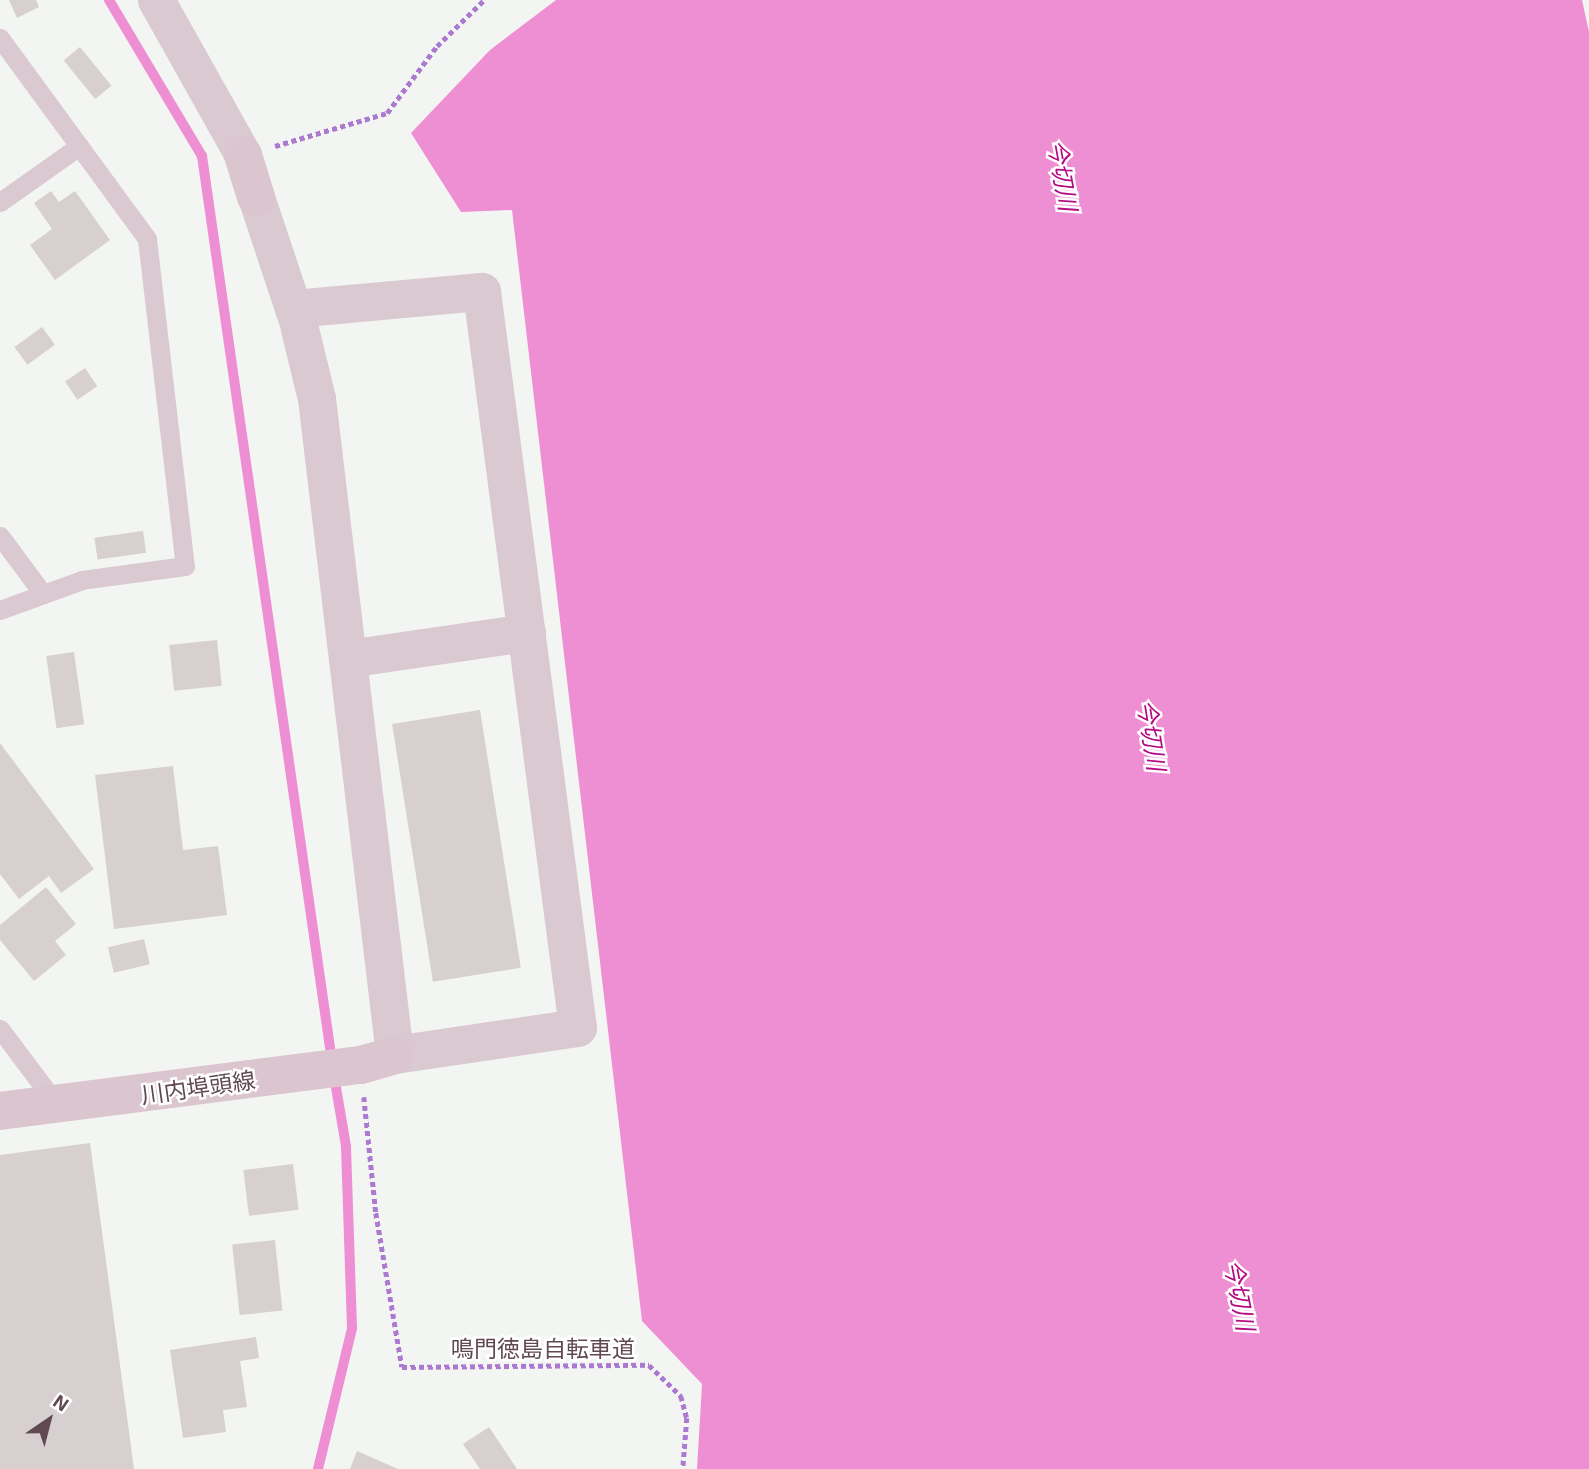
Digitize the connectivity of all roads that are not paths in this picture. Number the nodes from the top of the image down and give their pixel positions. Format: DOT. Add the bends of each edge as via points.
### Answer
graph roads {
  1 [pos="156,0"];
  2 [pos="0,38"];
  3 [pos="79,146"];
  4 [pos="243,155"];
  5 [pos="256,197"];
  6 [pos="0,202"];
  7 [pos="297,319"];
  8 [pos="0,536"];
  9 [pos="43,594"];
  10 [pos="0,610"];
  11 [pos="527,633"];
  12 [pos="348,659"];
  13 [pos="0,1029"];
  14 [pos="395,1055"];
  15 [pos="58,1105"];
  16 [pos="0,1111"];
  1 -- 4 [label="street"];
  2 -- 3 [label="lane"];
  3 -- 6 [label="lane"];
  3 -- 9 [label="lane" via="147,239 185,566 82,579"];
  4 -- 5 [label="main road"];
  5 -- 7 [label="street"];
  7 -- 11 [label="street" via="482,292"];
  7 -- 12 [label="street" via="317,399"];
  8 -- 9 [label="lane"];
  9 -- 10 [label="lane"];
  11 -- 12 [label="street"];
  11 -- 14 [label="street" via="578,1028"];
  12 -- 14 [label="street"];
  13 -- 15 [label="lane"];
  14 -- 15 [label="main road, 川内埠頭線" via="361,1065"];
  15 -- 16 [label="main road, 川内埠頭線"];
}
